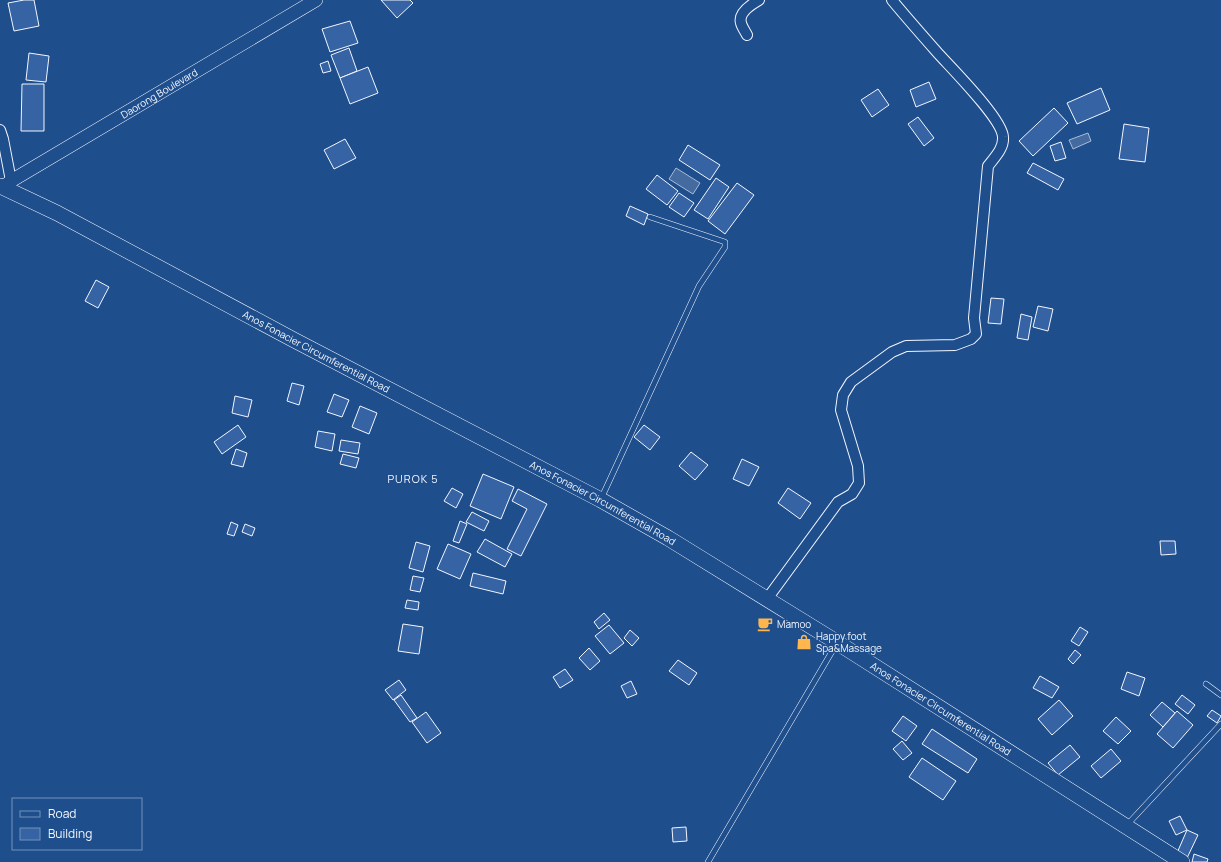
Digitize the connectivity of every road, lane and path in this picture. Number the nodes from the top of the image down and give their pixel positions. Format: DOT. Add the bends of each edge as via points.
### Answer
graph roads {
  1 [pos="316,0"];
  2 [pos="759,0"];
  3 [pos="892,0"];
  4 [pos="747,35"];
  5 [pos="0,130"];
  6 [pos="5,185"];
  7 [pos="650,217"];
  8 [pos="600,500"];
  9 [pos="767,599"];
  10 [pos="838,643"];
  11 [pos="1206,684"];
  12 [pos="1221,695"];
  13 [pos="1221,724"];
  14 [pos="1126,826"];
  15 [pos="708,862"];
  16 [pos="1182,862"];
  1 -- 6 [label="street, Daorong Boulevard"];
  2 -- 4 [label="street" via="748,8 741,18"];
  3 -- 9 [label="street" via="958,74 1002,130 1000,150 988,166 974,318 976,334 971,339 955,345 906,346 892,352 851,382 843,395 841,410 858,466 859,482 852,494 838,502"];
  5 -- 6 [label="street" via="3,139"];
  6 -- 8 [label="main road, Anos Fonacier Circumferential Road"];
  7 -- 8 [label="lane" via="725,242 725,248 699,286"];
  8 -- 9 [label="main road, Anos Fonacier Circumferential Road"];
  9 -- 10 [label="main road, Anos Fonacier Circumferential Road"];
  10 -- 14 [label="main road, Anos Fonacier Circumferential Road"];
  10 -- 15 [label="lane"];
  11 -- 12 [label="lane"];
  13 -- 14 [label="lane"];
  14 -- 16 [label="main road, Anos Fonacier Circumferential Road"];
}
